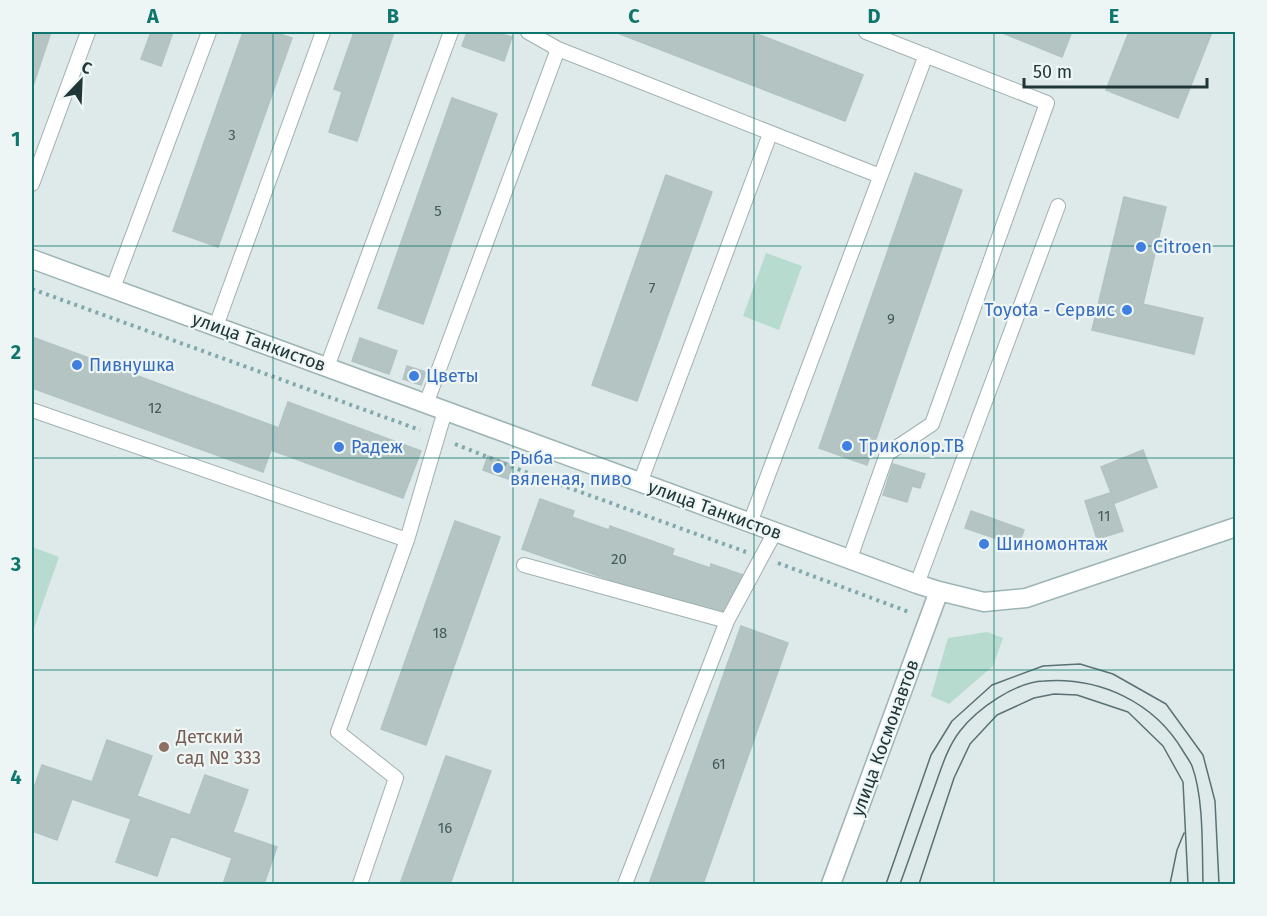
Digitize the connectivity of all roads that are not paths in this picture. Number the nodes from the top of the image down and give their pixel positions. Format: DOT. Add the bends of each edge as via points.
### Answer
graph roads {
  1 [pos="88,32"];
  2 [pos="209,32"];
  3 [pos="323,32"];
  4 [pos="451,32"];
  5 [pos="528,32"];
  6 [pos="866,32"];
  7 [pos="558,49"];
  8 [pos="926,55"];
  9 [pos="770,134"];
  10 [pos="880,176"];
  11 [pos="32,184"];
  12 [pos="1058,206"];
  13 [pos="32,259"];
  14 [pos="113,288"];
  15 [pos="216,326"];
  16 [pos="327,367"];
  17 [pos="426,404"];
  18 [pos="32,410"];
  19 [pos="445,411"];
  20 [pos="640,483"];
  21 [pos="750,523"];
  22 [pos="1236,527"];
  23 [pos="775,532"];
  24 [pos="407,540"];
  25 [pos="850,558"];
  26 [pos="524,565"];
  27 [pos="917,584"];
  28 [pos="939,591"];
  29 [pos="727,621"];
  30 [pos="360,885"];
  31 [pos="625,885"];
  32 [pos="831,885"];
  1 -- 11 [label="lane"];
  2 -- 14 [label="lane"];
  3 -- 15 [label="lane"];
  4 -- 16 [label="lane"];
  5 -- 7 [label="lane"];
  6 -- 8 [label="lane"];
  7 -- 9 [label="lane"];
  7 -- 17 [label="lane"];
  8 -- 10 [label="lane"];
  8 -- 25 [label="lane" via="1047,103 932,424 887,454"];
  9 -- 10 [label="lane"];
  9 -- 20 [label="lane"];
  10 -- 21 [label="lane"];
  12 -- 27 [label="lane"];
  13 -- 14 [label="main road, улица Танкистов"];
  14 -- 15 [label="main road, улица Танкистов"];
  15 -- 16 [label="main road, улица Танкистов"];
  16 -- 17 [label="main road, улица Танкистов"];
  17 -- 19 [label="main road, улица Танкистов"];
  18 -- 24 [label="lane"];
  19 -- 20 [label="main road, улица Танкистов"];
  19 -- 24 [label="lane"];
  20 -- 21 [label="main road, улица Танкистов"];
  21 -- 23 [label="main road, улица Танкистов"];
  22 -- 28 [label="main road, улица Танкистов" via="1026,598 984,602"];
  23 -- 25 [label="main road, улица Танкистов"];
  23 -- 29 [label="lane"];
  24 -- 30 [label="lane" via="338,732 396,778"];
  25 -- 27 [label="main road, улица Танкистов"];
  26 -- 29 [label="lane"];
  27 -- 28 [label="main road, улица Танкистов"];
  28 -- 32 [label="main road, улица Космонавтов"];
  29 -- 31 [label="lane"];
}
